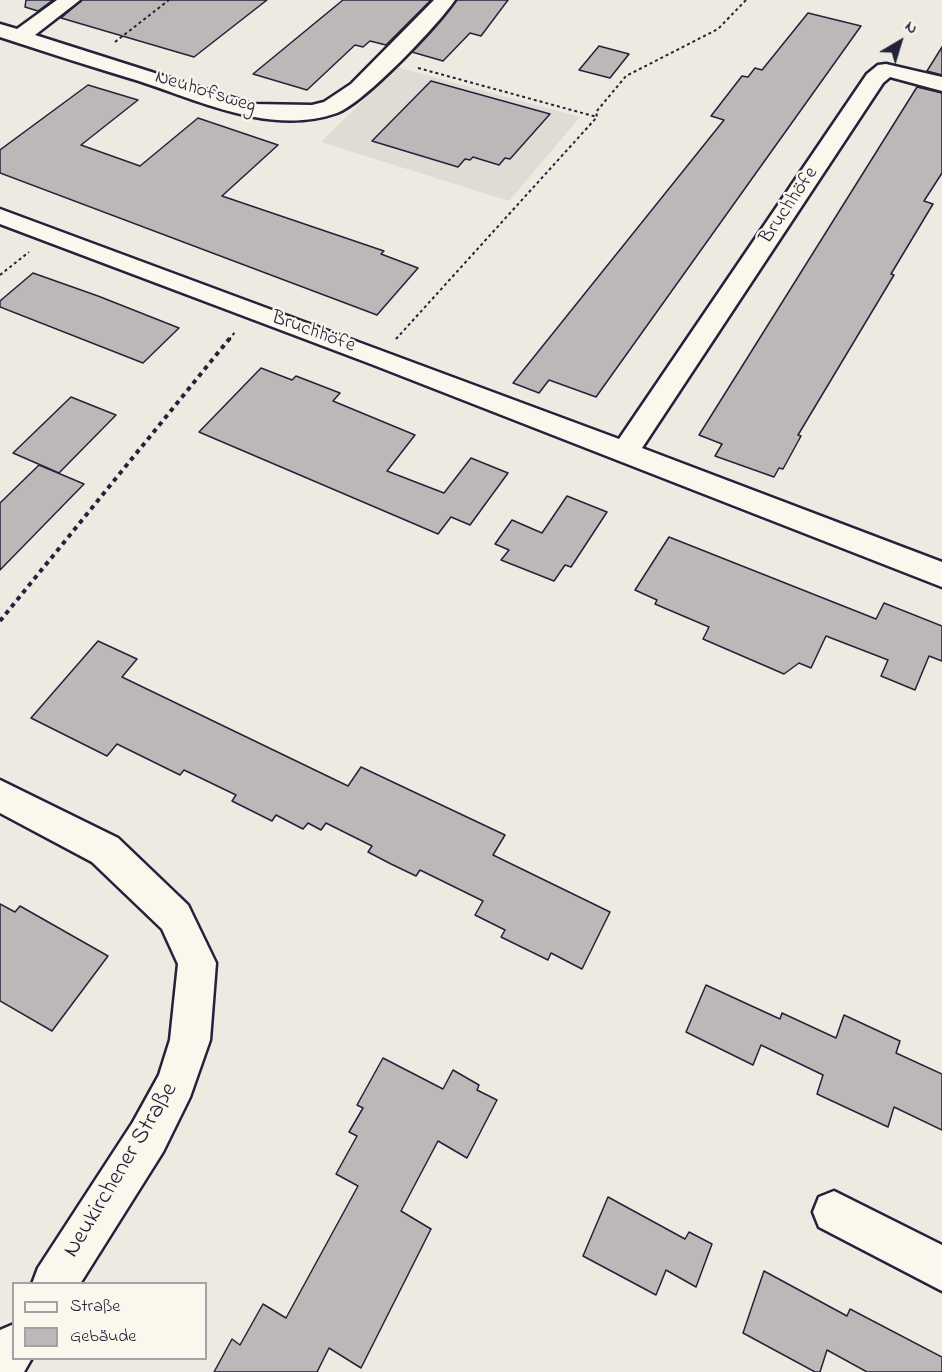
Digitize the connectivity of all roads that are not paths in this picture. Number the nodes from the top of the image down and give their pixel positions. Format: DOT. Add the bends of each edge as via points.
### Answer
graph roads {
  1 [pos="70,0"];
  2 [pos="445,0"];
  3 [pos="10,33"];
  4 [pos="942,84"];
  5 [pos="0,216"];
  6 [pos="624,453"];
  7 [pos="942,575"];
  8 [pos="0,795"];
  9 [pos="834,1212"];
  10 [pos="942,1269"];
  11 [pos="55,1282"];
  12 [pos="12,1350"];
  13 [pos="0,1368"];
  1 -- 3 [label="street"];
  2 -- 3 [label="street, Neuhofsweg" via="355,92 331,107 288,113 250,110"];
  4 -- 6 [label="street, Bruchhöfe" via="885,70 875,79"];
  5 -- 6 [label="street, Bruchhöfe"];
  6 -- 7 [label="street, Bruchhöfe"];
  8 -- 11 [label="street, Neukirchener Straße" via="105,850 175,917 197,963 190,1040 176,1083 148,1137"];
  9 -- 10 [label="street"];
  12 -- 13 [label="street"];
}
